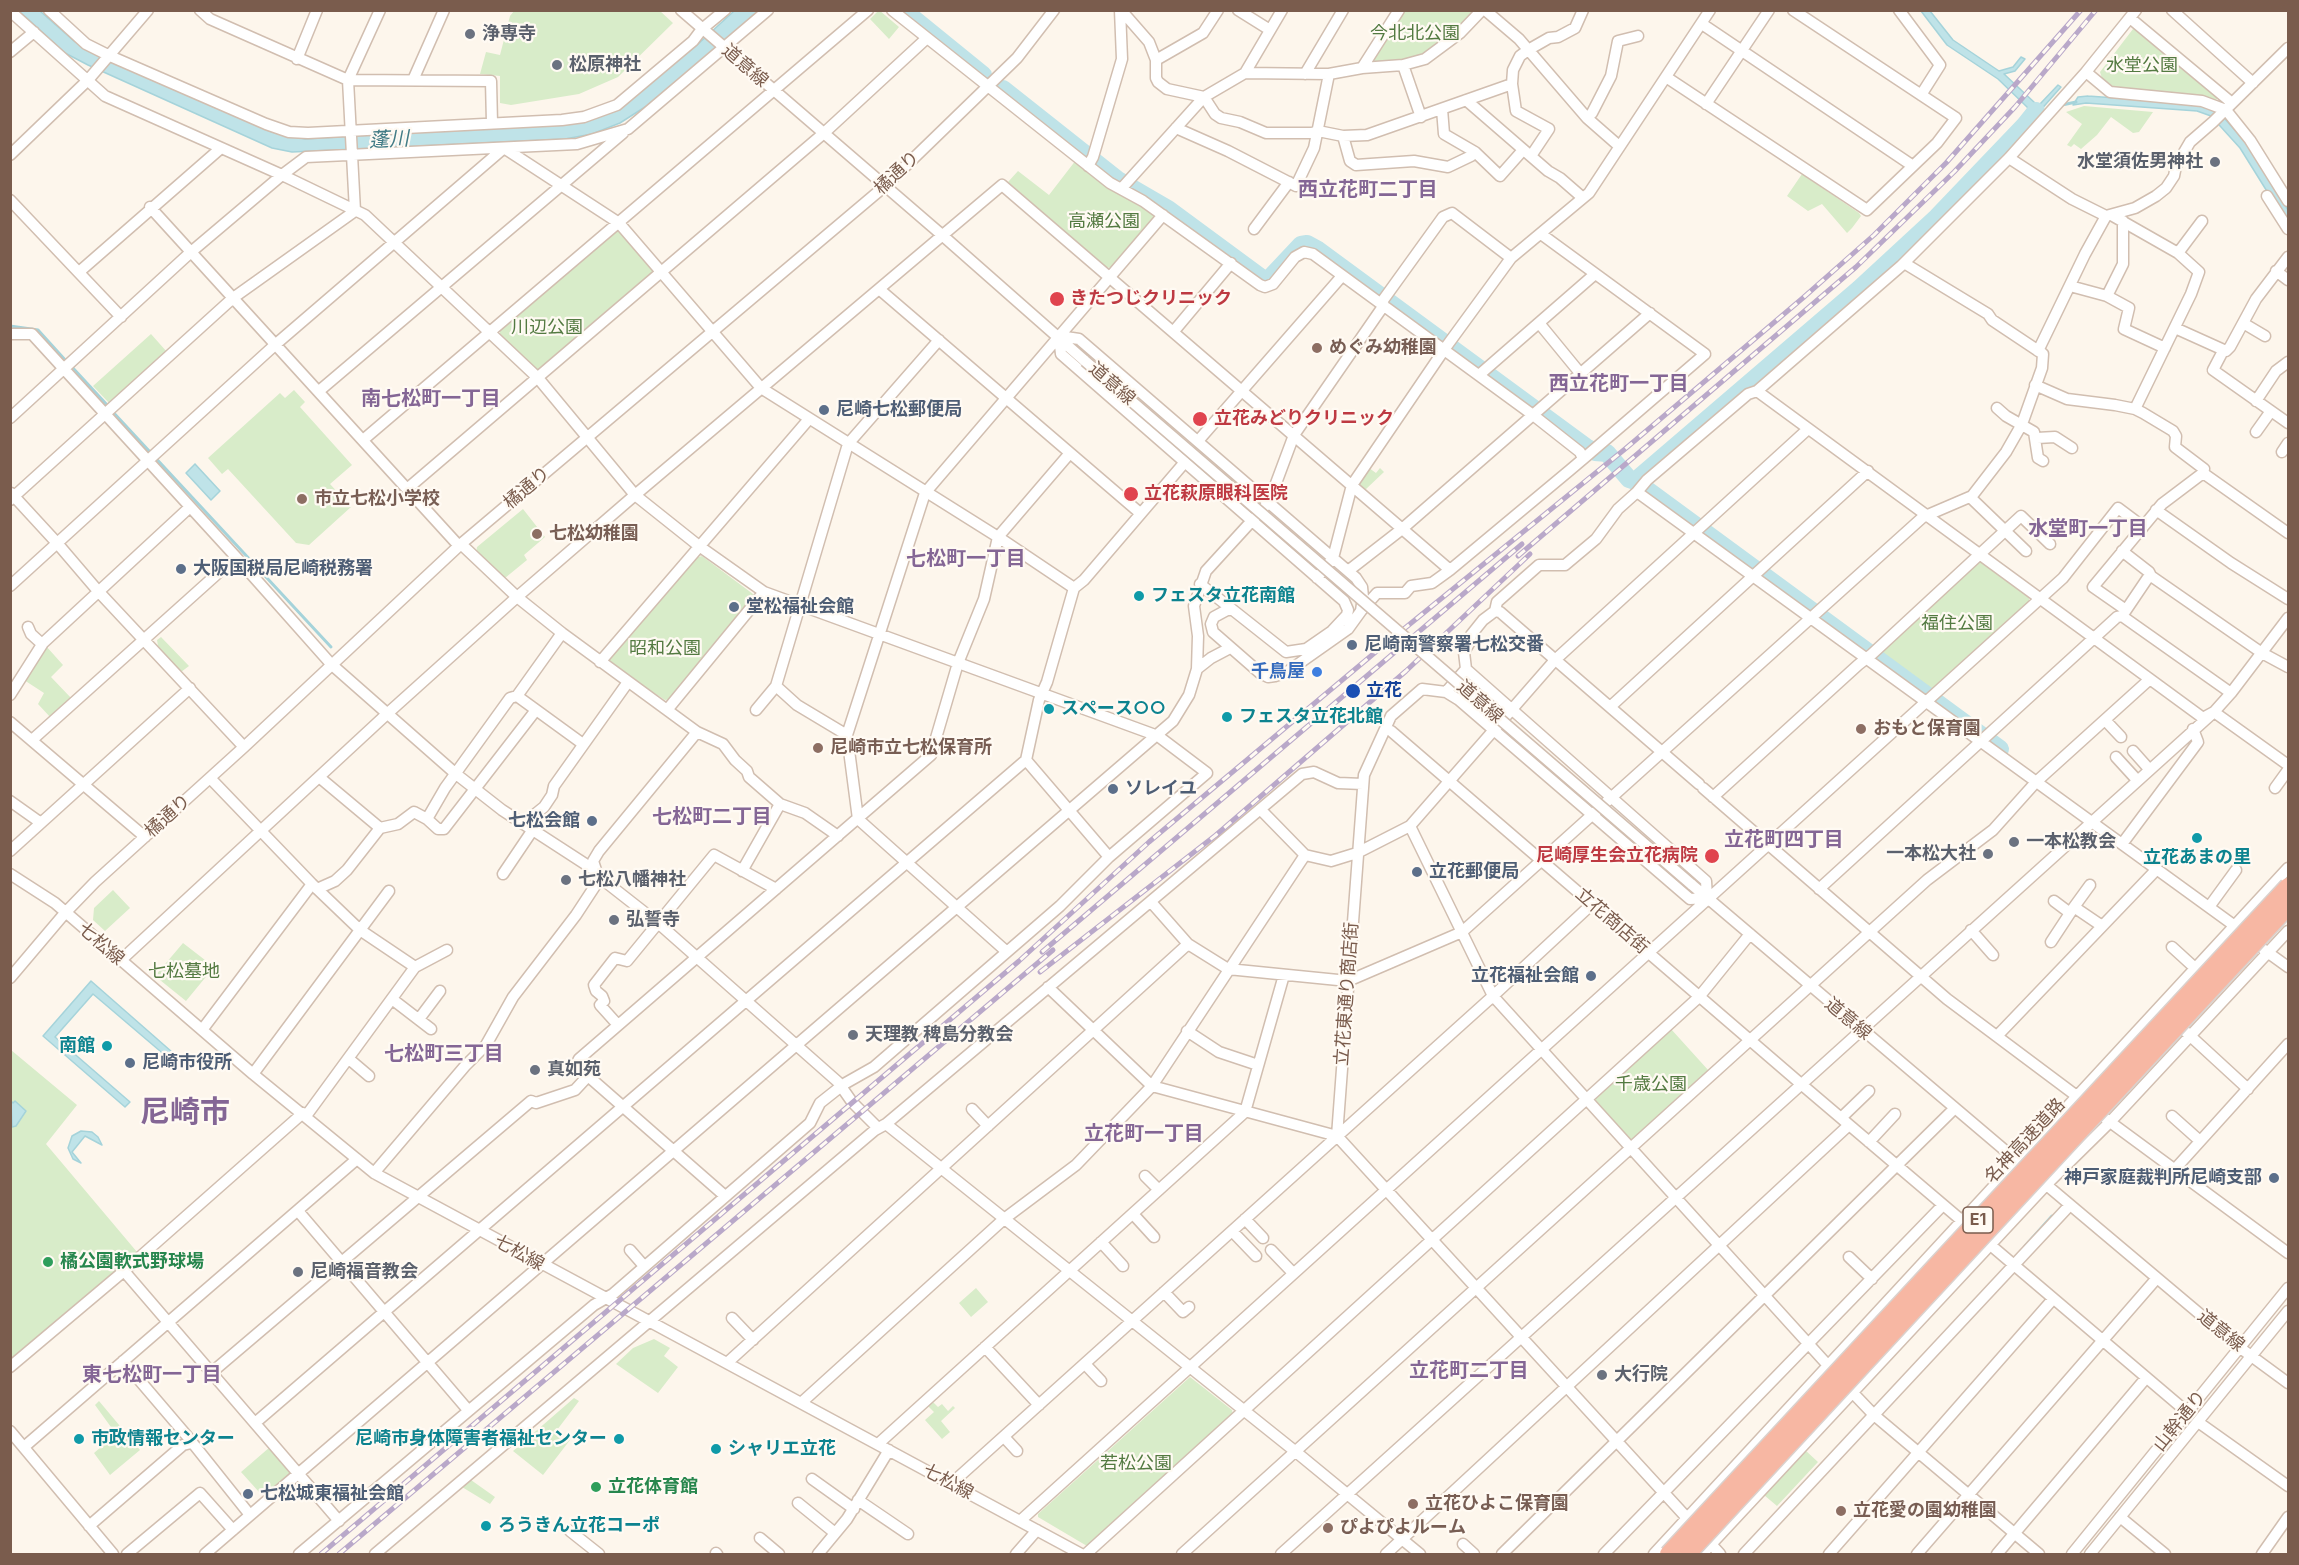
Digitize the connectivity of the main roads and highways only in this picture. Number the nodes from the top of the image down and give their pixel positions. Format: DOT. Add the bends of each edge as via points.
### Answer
graph roads {
  1 [pos="2289,886"];
  2 [pos="2289,907"];
  3 [pos="1668,1554"];
  4 [pos="1688,1554"];
  1 -- 3 [label="highway, 名神高速道路 / E1, bridge"];
  2 -- 4 [label="highway, 名神高速道路 / E1, bridge"];
}
